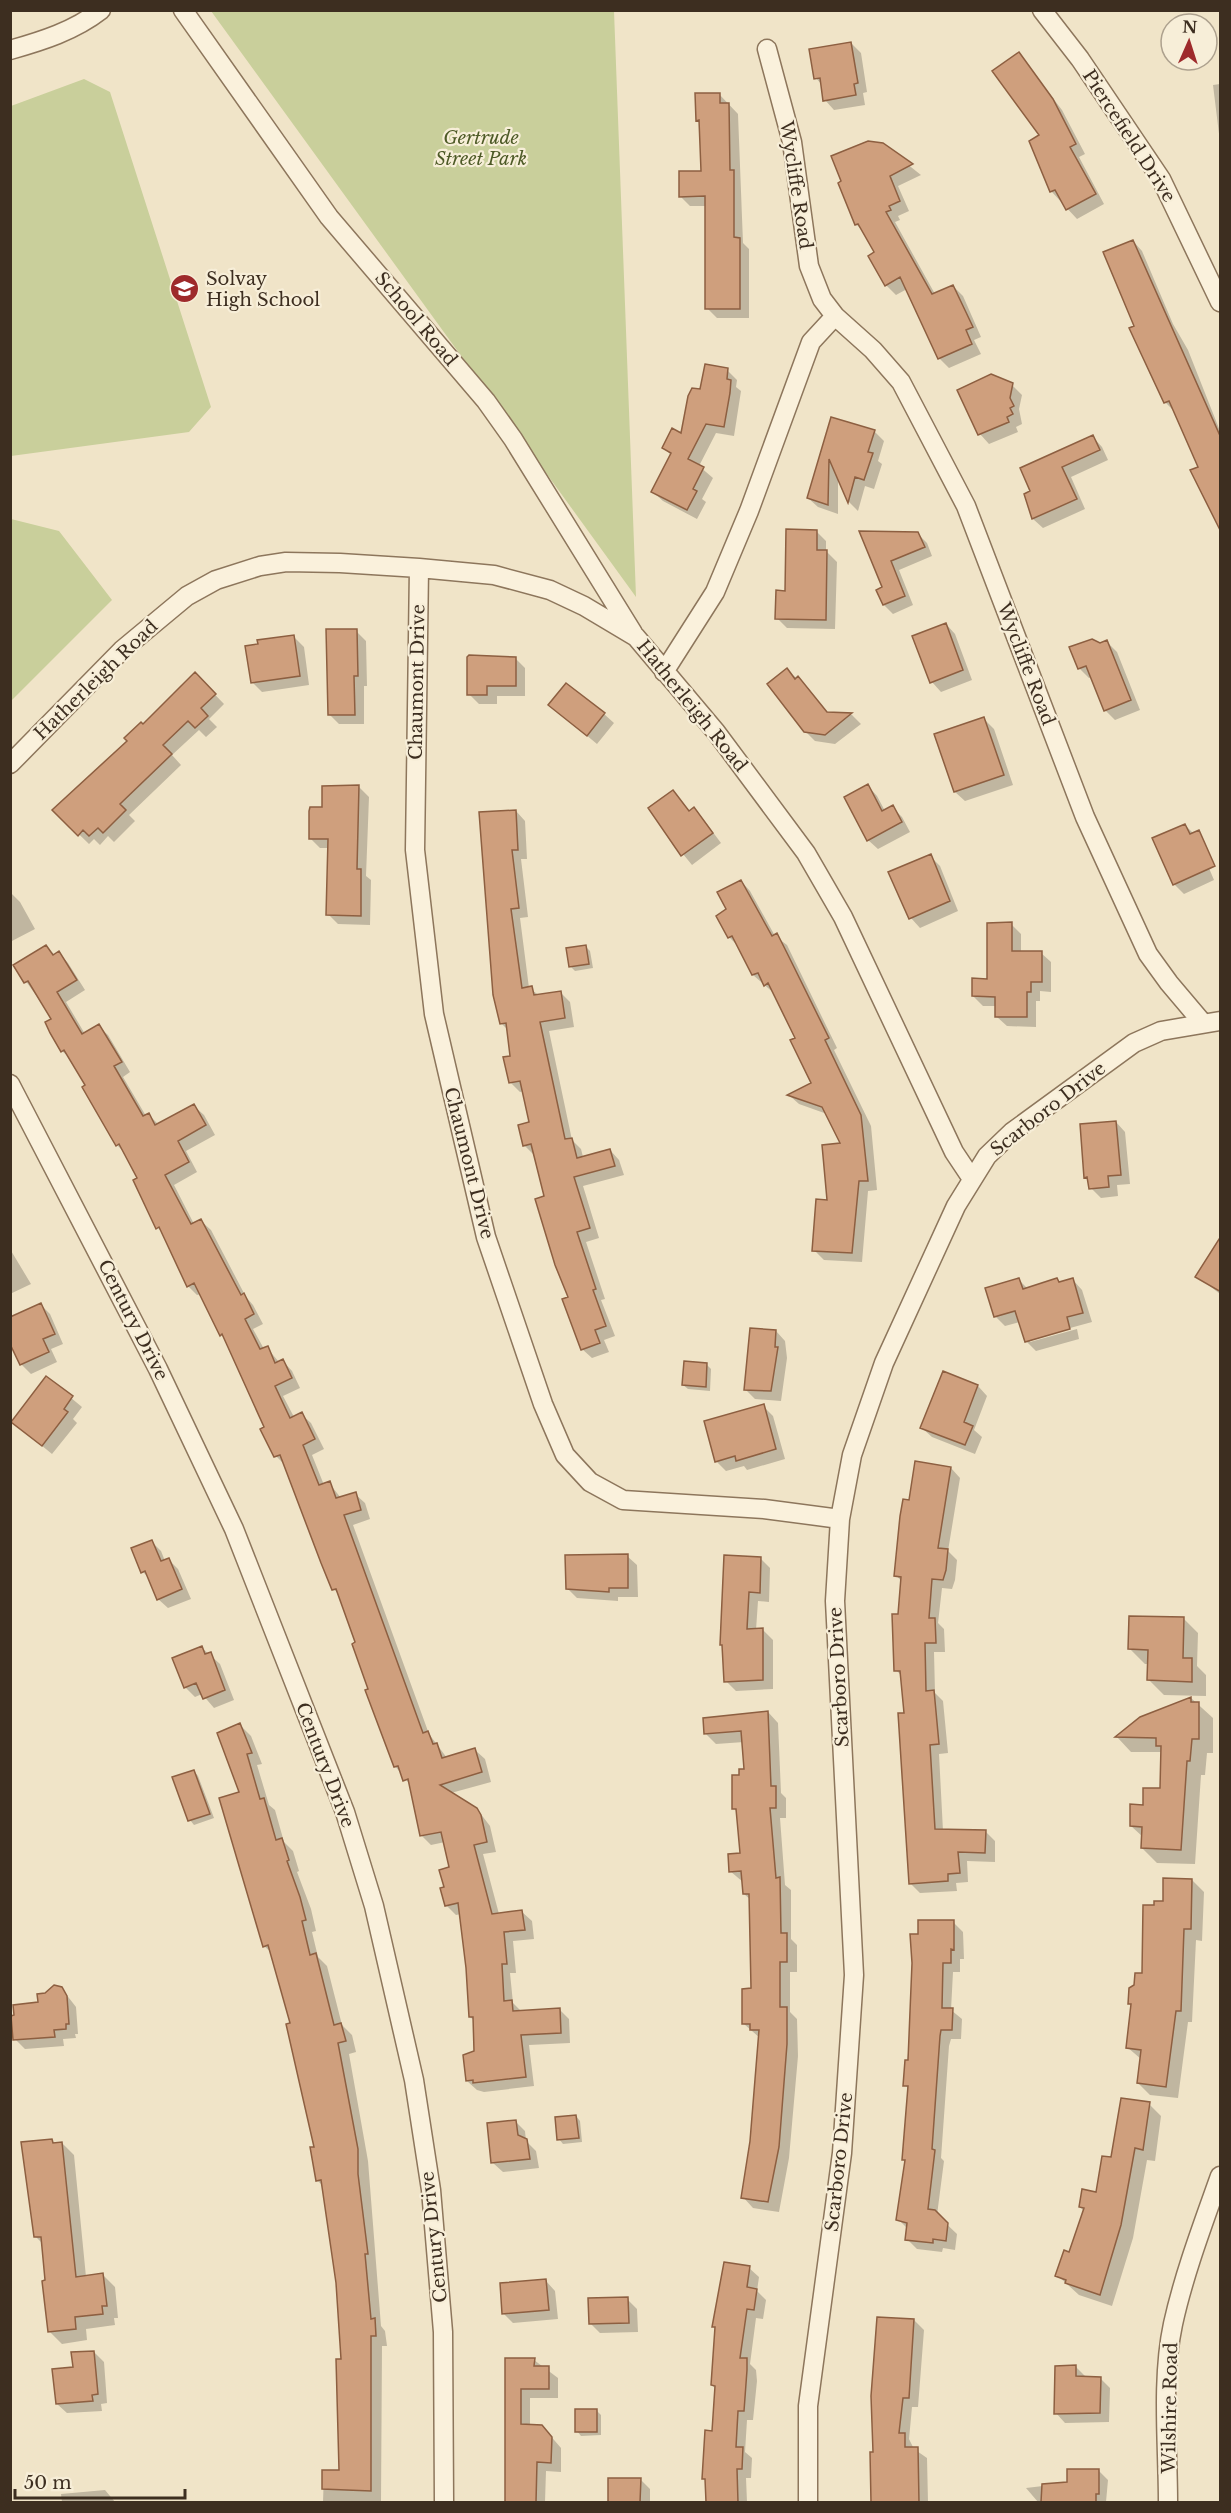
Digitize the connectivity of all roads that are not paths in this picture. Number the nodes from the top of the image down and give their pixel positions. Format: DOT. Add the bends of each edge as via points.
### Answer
graph roads {
  1 [pos="101,10"];
  2 [pos="183,10"];
  3 [pos="1042,10"];
  4 [pos="767,49"];
  5 [pos="10,50"];
  6 [pos="1221,302"];
  7 [pos="836,316"];
  8 [pos="419,568"];
  9 [pos="636,637"];
  10 [pos="664,672"];
  11 [pos="10,764"];
  12 [pos="1221,1021"];
  13 [pos="1202,1022"];
  14 [pos="10,1084"];
  15 [pos="972,1179"];
  16 [pos="840,1519"];
  17 [pos="1221,2176"];
  18 [pos="444,2502"];
  19 [pos="808,2502"];
  20 [pos="1168,2502"];
  1 -- 5 [label="street" via="86,22"];
  2 -- 9 [label="street, School Road" via="329,217 486,401"];
  3 -- 6 [label="street, Piercefield Drive" via="1080,58 1161,179"];
  4 -- 7 [label="street, Wycliffe Road" via="792,142 809,266 822,299"];
  7 -- 10 [label="street" via="811,342 715,592"];
  7 -- 13 [label="street, Wycliffe Road" via="901,382 966,506 1085,817 1148,954"];
  8 -- 9 [label="street, Hatherleigh Road" via="494,575 550,590"];
  8 -- 11 [label="street, Hatherleigh Road" via="286,562 216,580 187,596 122,650"];
  8 -- 16 [label="street, Chaumont Drive" via="416,850 434,1014 486,1237 543,1404 565,1455 590,1482 623,1500 764,1509"];
  9 -- 10 [label="street, Hatherleigh Road"];
  10 -- 15 [label="street, Hatherleigh Road" via="716,732 806,853 843,917 954,1152"];
  12 -- 13 [label="street, Scarboro Drive"];
  13 -- 15 [label="street, Scarboro Drive" via="1161,1031 1134,1043 1012,1132 987,1156"];
  14 -- 18 [label="street, Century Drive" via="93,1240 234,1529 345,1812 374,1906 414,2080 431,2190 443,2332"];
  15 -- 16 [label="street, Scarboro Drive" via="884,1363 852,1455"];
  16 -- 19 [label="street, Scarboro Drive" via="835,1601 854,1975 842,2153 808,2406"];
  17 -- 20 [label="street, Wilshire Road" via="1173,2325 1168,2363"];
}
